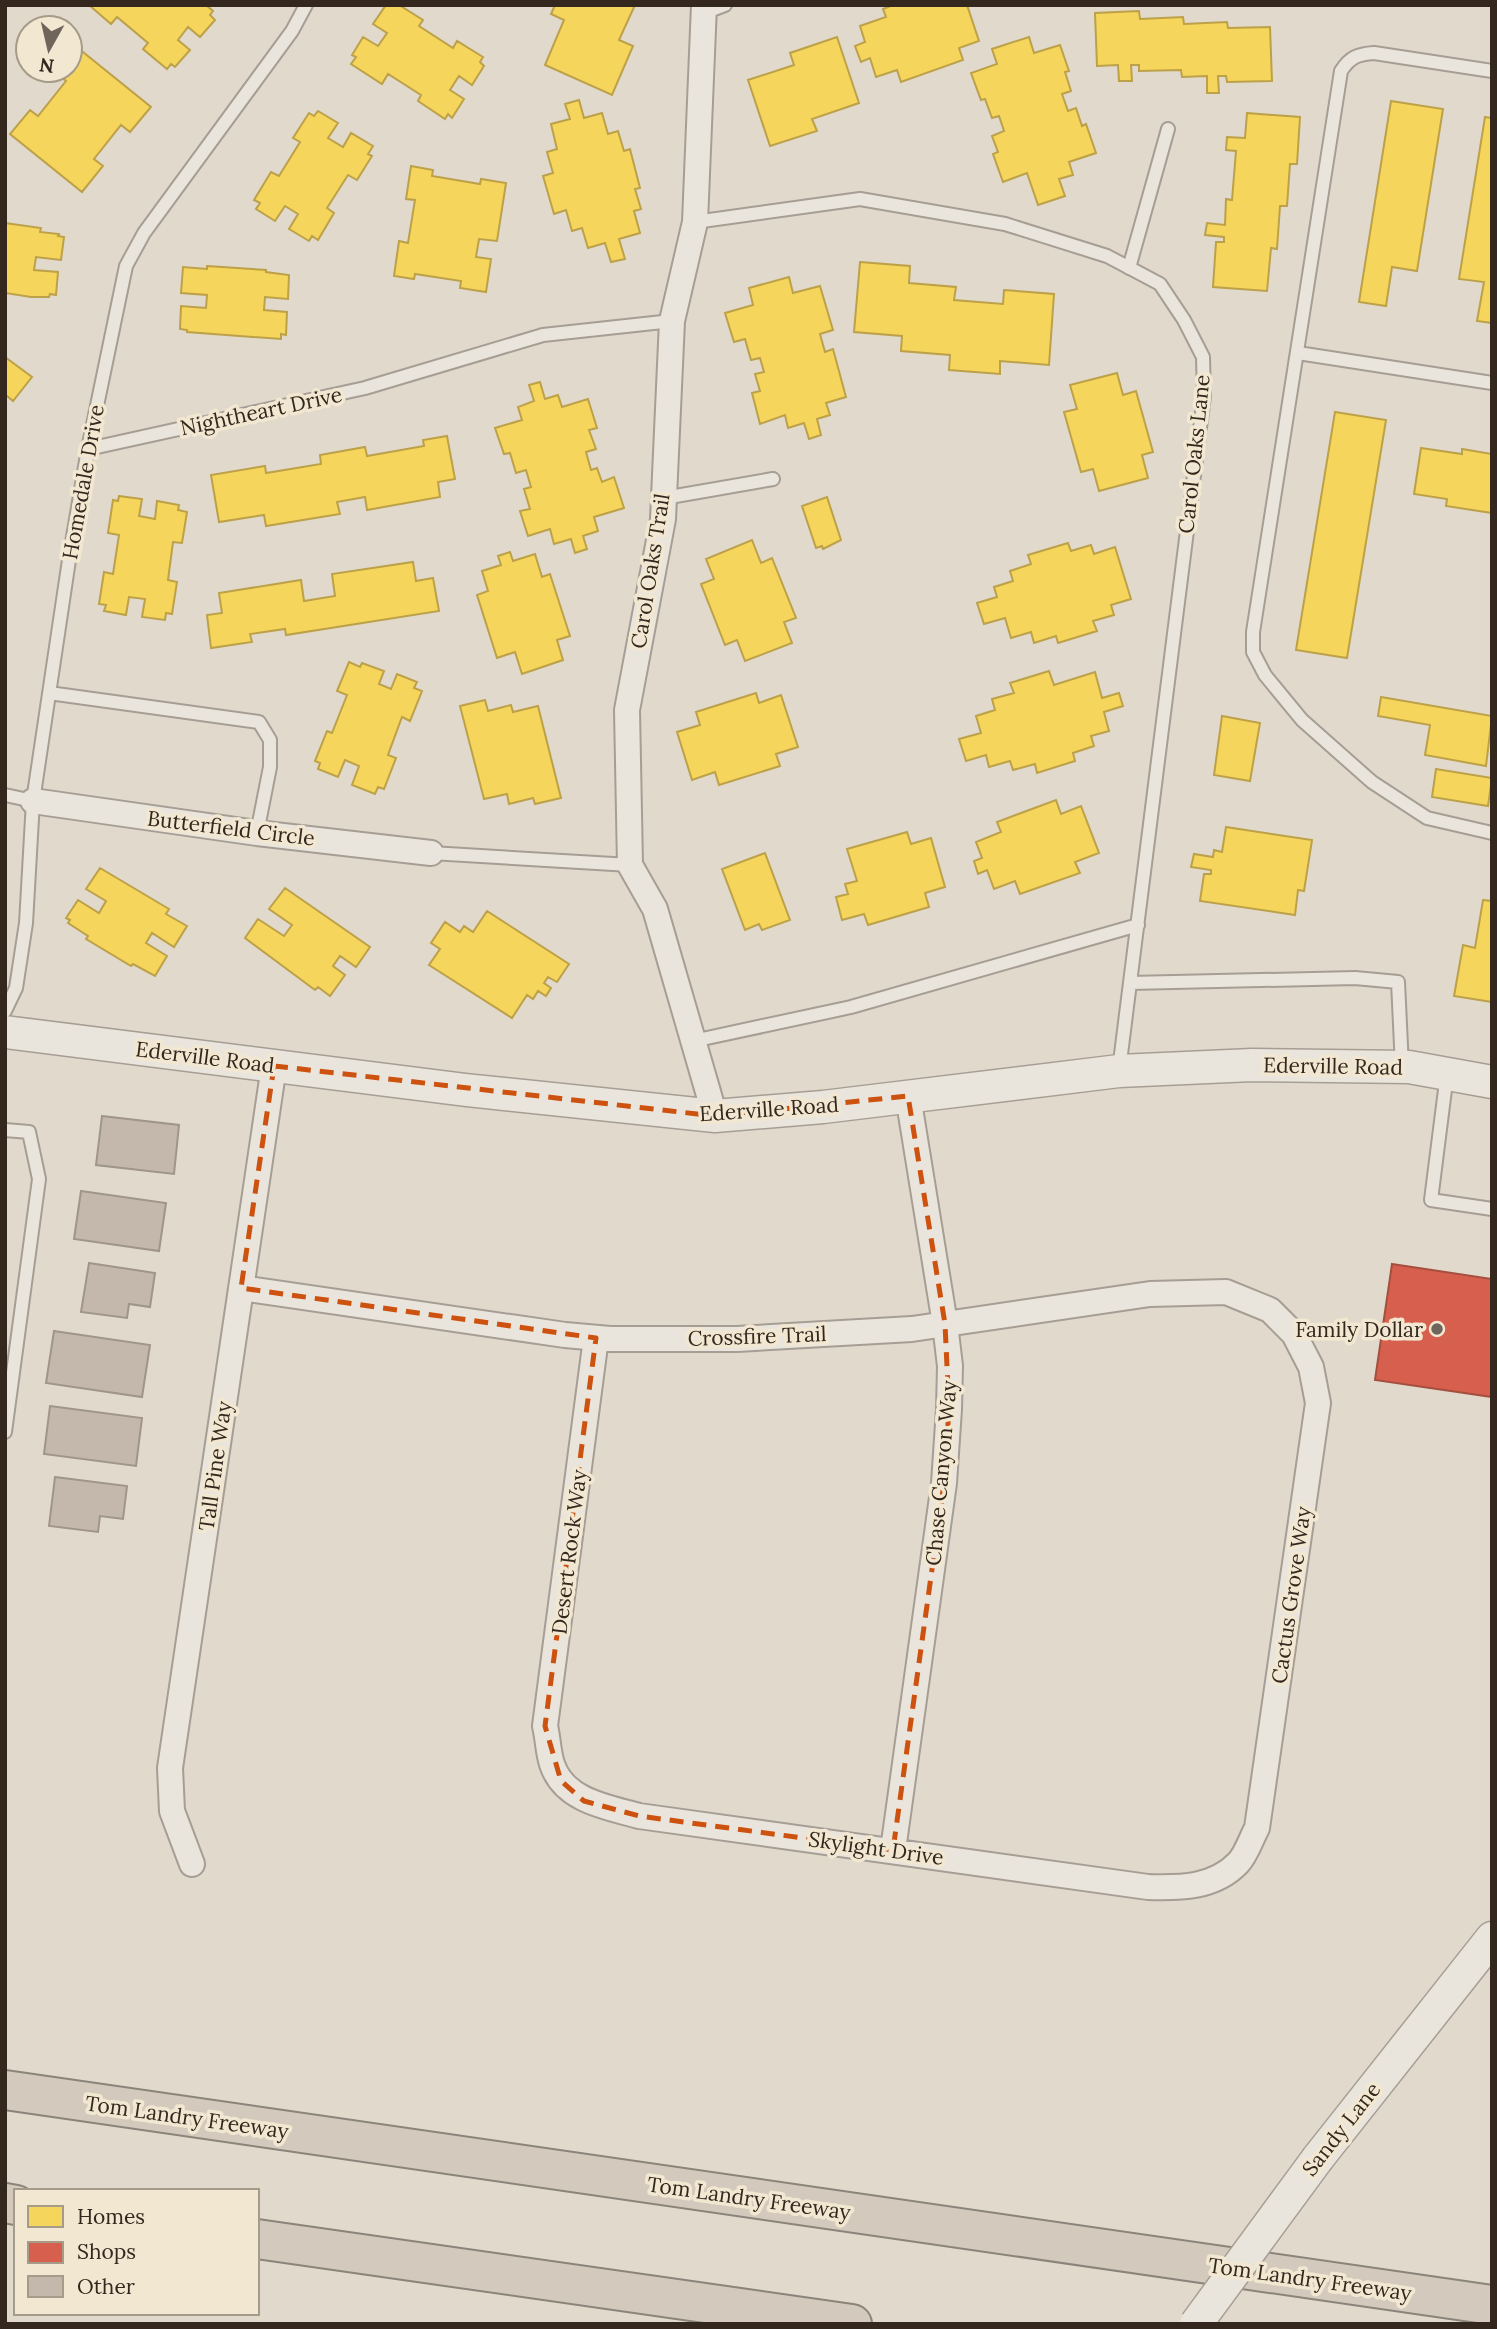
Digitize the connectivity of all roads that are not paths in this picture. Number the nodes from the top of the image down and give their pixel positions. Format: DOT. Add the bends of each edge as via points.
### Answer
graph roads {
  1 [pos="306,5"];
  2 [pos="711,8"];
  3 [pos="1492,71"];
  4 [pos="1168,129"];
  5 [pos="695,222"];
  6 [pos="1129,268"];
  7 [pos="672,321"];
  8 [pos="1298,353"];
  9 [pos="1492,383"];
  10 [pos="88,449"];
  11 [pos="773,479"];
  12 [pos="664,498"];
  13 [pos="49,693"];
  14 [pos="5,795"];
  15 [pos="33,801"];
  16 [pos="257,833"];
  17 [pos="1492,833"];
  18 [pos="431,852"];
  19 [pos="629,865"];
  20 [pos="1138,925"];
  21 [pos="1130,983"];
  22 [pos="5,1012"];
  23 [pos="5,1032"];
  24 [pos="693,1041"];
  25 [pos="274,1066"];
  26 [pos="1402,1067"];
  27 [pos="1119,1071"];
  28 [pos="1447,1074"];
  29 [pos="1492,1082"];
  30 [pos="908,1096"];
  31 [pos="715,1116"];
  32 [pos="5,1130"];
  33 [pos="1492,1209"];
  34 [pos="241,1288"];
  35 [pos="1270,1310"];
  36 [pos="945,1324"];
  37 [pos="596,1338"];
  38 [pos="5,1432"];
  39 [pos="552,1765"];
  40 [pos="893,1850"];
  41 [pos="192,1864"];
  42 [pos="1217,1879"];
  43 [pos="1492,1938"];
  44 [pos="5,2090"];
  45 [pos="259,2239"];
  46 [pos="1492,2305"];
  47 [pos="852,2324"];
  48 [pos="1196,2324"];
  1 -- 10 [label="lane, Homedale Drive" via="292,31 144,233 126,266"];
  2 -- 5 [label="street, Carol Oaks Trail"];
  3 -- 8 [label="lane" via="1374,53 1348,60 1341,71"];
  4 -- 6 [label="lane"];
  5 -- 6 [label="lane, Carol Oaks Lane" via="860,199 1004,224 1107,256"];
  5 -- 7 [label="street, Carol Oaks Trail"];
  6 -- 20 [label="lane, Carol Oaks Lane" via="1160,284 1184,320 1203,357 1204,396"];
  7 -- 10 [label="lane, Nightheart Drive" via="544,335 365,388"];
  7 -- 12 [label="street, Carol Oaks Trail"];
  8 -- 9 [label="lane"];
  8 -- 17 [label="lane" via="1253,632 1254,652 1265,675 1302,720 1372,782 1427,818"];
  10 -- 13 [label="lane, Homedale Drive"];
  11 -- 12 [label="lane"];
  12 -- 19 [label="street, Carol Oaks Trail" via="627,710"];
  13 -- 15 [label="lane, Homedale Drive"];
  13 -- 16 [label="lane" via="259,722 270,740 270,767"];
  14 -- 15 [label="lane"];
  15 -- 16 [label="street, Butterfield Circle"];
  15 -- 22 [label="lane, Homedale Drive" via="26,923 16,988"];
  16 -- 18 [label="street, Butterfield Circle"];
  18 -- 19 [label="lane"];
  19 -- 24 [label="street, Carol Oaks Trail" via="655,909"];
  20 -- 21 [label="lane, Carol Oaks Lane"];
  20 -- 24 [label="lane" via="851,1007"];
  21 -- 26 [label="lane" via="1355,978 1398,982"];
  21 -- 27 [label="lane, Carol Oaks Lane"];
  23 -- 25 [label="street, Ederville Road"];
  24 -- 31 [label="street, Carol Oaks Trail"];
  25 -- 31 [label="street, Ederville Road"];
  25 -- 34 [label="street, Tall Pine Way"];
  26 -- 27 [label="street, Ederville Road" via="1252,1065"];
  26 -- 28 [label="street, Ederville Road"];
  27 -- 30 [label="street, Ederville Road"];
  28 -- 29 [label="street, Ederville Road"];
  28 -- 33 [label="lane" via="1431,1200"];
  30 -- 31 [label="street, Ederville Road"];
  30 -- 36 [label="street, Chase Canyon Way"];
  32 -- 38 [label="lane" via="29,1132 39,1179"];
  34 -- 37 [label="street, Crossfire Trail"];
  34 -- 41 [label="street, Tall Pine Way" via="170,1768 172,1811"];
  35 -- 36 [label="street, Crossfire Trail" via="1226,1292 1150,1294"];
  35 -- 42 [label="street, Cactus Grove Way" via="1294,1334 1311,1367 1318,1403 1257,1828 1240,1862"];
  36 -- 37 [label="street, Crossfire Trail" via="737,1339"];
  36 -- 40 [label="street, Chase Canyon Way" via="950,1366 944,1483"];
  37 -- 39 [label="street, Desert Rock Way" via="545,1726"];
  39 -- 40 [label="street, Skylight Drive" via="561,1781 584,1801 639,1816"];
  40 -- 42 [label="street, Skylight Drive" via="1148,1887 1183,1888"];
  43 -- 48 [label="street, Sandy Lane, bridge" via="1318,2158"];
  44 -- 46 [label="highway, Tom Landry Freeway"];
  45 -- 47 [label="highway"];
}
